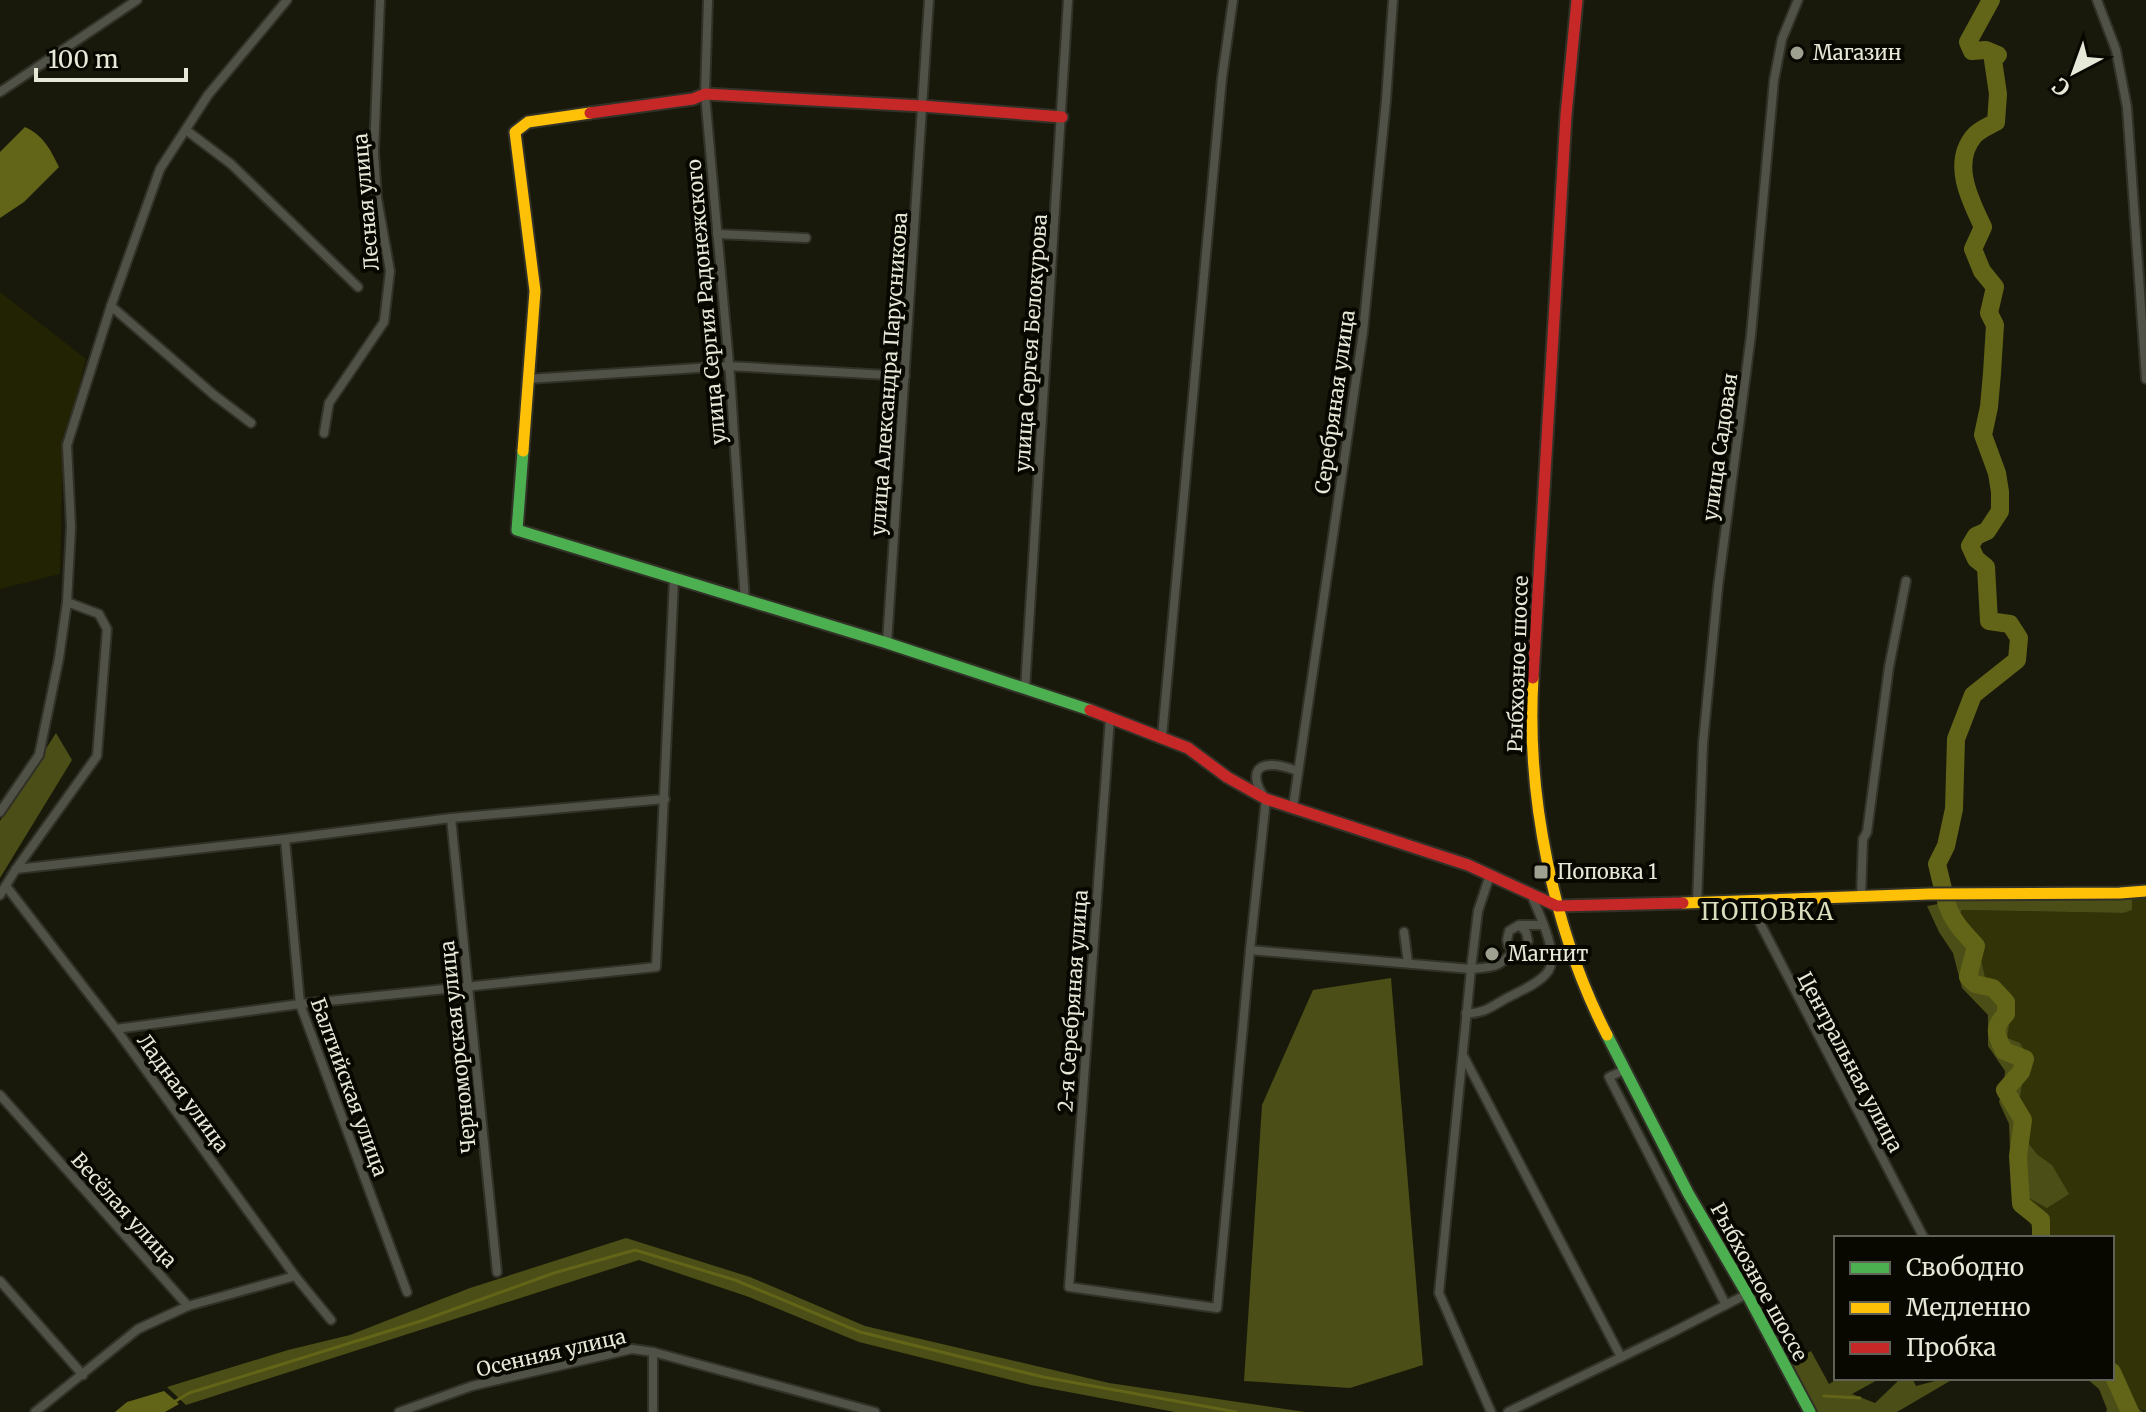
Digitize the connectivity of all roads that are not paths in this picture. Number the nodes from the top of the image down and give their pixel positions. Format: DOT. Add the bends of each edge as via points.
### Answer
graph roads {
  1 [pos="137,0"];
  2 [pos="287,0"];
  3 [pos="380,0"];
  4 [pos="708,0"];
  5 [pos="929,0"];
  6 [pos="1068,0"];
  7 [pos="1233,0"];
  8 [pos="1393,0"];
  9 [pos="1577,0"];
  10 [pos="1798,0"];
  11 [pos="2097,0"];
  12 [pos="0,92"];
  13 [pos="705,94"];
  14 [pos="922,106"];
  15 [pos="1062,117"];
  16 [pos="186,130"];
  17 [pos="717,234"];
  18 [pos="806,238"];
  19 [pos="358,287"];
  20 [pos="111,306"];
  21 [pos="728,366"];
  22 [pos="905,376"];
  23 [pos="528,379"];
  24 [pos="2146,379"];
  25 [pos="251,423"];
  26 [pos="324,433"];
  27 [pos="674,579"];
  28 [pos="1906,581"];
  29 [pos="745,601"];
  30 [pos="67,602"];
  31 [pos="887,643"];
  32 [pos="1025,689"];
  33 [pos="1110,717"];
  34 [pos="1162,737"];
  35 [pos="1298,771"];
  36 [pos="665,799"];
  37 [pos="1266,799"];
  38 [pos="1,807"];
  39 [pos="1293,807"];
  40 [pos="451,818"];
  41 [pos="285,839"];
  42 [pos="16,869"];
  43 [pos="1490,875"];
  44 [pos="6,886"];
  45 [pos="2146,891"];
  46 [pos="0,895"];
  47 [pos="1532,896"];
  48 [pos="1861,897"];
  49 [pos="1749,902"];
  50 [pos="1697,903"];
  51 [pos="1557,906"];
  52 [pos="1519,925"];
  53 [pos="1542,925"];
  54 [pos="1404,932"];
  55 [pos="1250,950"];
  56 [pos="1514,950"];
  57 [pos="1408,963"];
  58 [pos="1471,969"];
  59 [pos="467,987"];
  60 [pos="300,1004"];
  61 [pos="1466,1013"];
  62 [pos="116,1029"];
  63 [pos="1463,1055"];
  64 [pos="1624,1070"];
  65 [pos="0,1095"];
  66 [pos="1923,1236"];
  67 [pos="497,1272"];
  68 [pos="295,1276"];
  69 [pos="0,1281"];
  70 [pos="407,1292"];
  71 [pos="1747,1294"];
  72 [pos="1726,1305"];
  73 [pos="188,1306"];
  74 [pos="331,1320"];
  75 [pos="653,1352"];
  76 [pos="1621,1357"];
  77 [pos="83,1375"];
  78 [pos="35,1412"];
  79 [pos="399,1412"];
  80 [pos="653,1412"];
  81 [pos="875,1412"];
  82 [pos="1491,1412"];
  83 [pos="1508,1412"];
  84 [pos="1810,1412"];
  1 -- 12 [label="street"];
  2 -- 16 [label="street" via="208,95"];
  3 -- 26 [label="street, Лесная улица" via="374,152 390,271 384,322 329,403"];
  4 -- 13 [label="street, улица Сергия Радонежского"];
  5 -- 14 [label="street"];
  6 -- 15 [label="street, улица Сергея Белокурова"];
  7 -- 34 [label="street"];
  8 -- 35 [label="street, Серебряная улица" via="1363,332"];
  9 -- 51 [label="street, Рыбхозное шоссе" via="1531,715 1534,775"];
  10 -- 50 [label="street, улица Садовая" via="1782,39 1774,80 1751,335 1703,743"];
  11 -- 24 [label="street" via="2116,50 2127,107"];
  13 -- 14 [label="street"];
  13 -- 17 [label="street, улица Сергия Радонежского"];
  13 -- 23 [label="street" via="528,122 515,132 535,291"];
  14 -- 15 [label="street"];
  14 -- 22 [label="street, улица Александра Парусникова"];
  15 -- 32 [label="street, улица Сергея Белокурова"];
  16 -- 19 [label="street" via="231,164"];
  16 -- 20 [label="street" via="160,169"];
  17 -- 18 [label="street"];
  17 -- 21 [label="street, улица Сергия Радонежского"];
  20 -- 25 [label="street"];
  20 -- 30 [label="street" via="67,445"];
  21 -- 22 [label="street"];
  21 -- 23 [label="street"];
  21 -- 29 [label="street, улица Сергия Радонежского"];
  22 -- 31 [label="street, улица Александра Парусникова"];
  23 -- 27 [label="street" via="517,530"];
  27 -- 29 [label="street"];
  27 -- 36 [label="street"];
  28 -- 48 [label="street" via="1863,839"];
  29 -- 31 [label="street"];
  30 -- 38 [label="street" via="39,755"];
  30 -- 42 [label="street" via="99,614 107,629 97,756"];
  31 -- 32 [label="street"];
  32 -- 33 [label="street"];
  33 -- 34 [label="street"];
  33 -- 55 [label="street, 2-я Серебряная улица" via="1069,1287 1217,1308"];
  34 -- 37 [label="street"];
  35 -- 37 [label="street" via="1273,765 1259,770 1256,785"];
  35 -- 39 [label="street, Серебряная улица"];
  36 -- 40 [label="street"];
  36 -- 59 [label="street" via="656,967"];
  37 -- 39 [label="street"];
  37 -- 55 [label="street"];
  39 -- 43 [label="street"];
  40 -- 41 [label="street"];
  40 -- 59 [label="street, Черноморская улица"];
  41 -- 42 [label="street"];
  41 -- 60 [label="street, Балтийская улица"];
  42 -- 44 [label="street"];
  43 -- 47 [label="street"];
  43 -- 58 [label="street" via="1478,911"];
  44 -- 46 [label="street"];
  44 -- 62 [label="street, Ладная улица"];
  45 -- 48 [label="street"];
  47 -- 51 [label="street"];
  47 -- 53 [label="street"];
  48 -- 49 [label="street"];
  49 -- 50 [label="street"];
  49 -- 66 [label="street, Центральная улица"];
  50 -- 51 [label="street"];
  51 -- 64 [label="street, Рыбхозное шоссе" via="1580,975"];
  52 -- 53 [label="street"];
  52 -- 56 [label="street" via="1507,935"];
  52 -- 56 [label="street" via="1528,941 1524,949"];
  53 -- 61 [label="street" via="1552,953 1547,973 1480,1013"];
  54 -- 57 [label="street"];
  55 -- 57 [label="street"];
  56 -- 58 [label="street" via="1501,965"];
  57 -- 58 [label="street"];
  58 -- 61 [label="street"];
  59 -- 60 [label="street"];
  59 -- 67 [label="street, Черноморская улица"];
  60 -- 62 [label="street"];
  60 -- 70 [label="street, Балтийская улица"];
  61 -- 63 [label="street"];
  62 -- 68 [label="street, Ладная улица"];
  63 -- 76 [label="street"];
  63 -- 82 [label="street" via="1439,1293"];
  64 -- 71 [label="street, Рыбхозное шоссе"];
  64 -- 72 [label="street" via="1609,1077"];
  65 -- 73 [label="street, Весёлая улица"];
  68 -- 73 [label="street"];
  68 -- 74 [label="street, Ладная улица"];
  69 -- 77 [label="street"];
  71 -- 72 [label="street"];
  71 -- 84 [label="street, Рыбхозное шоссе"];
  72 -- 76 [label="street"];
  73 -- 77 [label="street" via="138,1329"];
  75 -- 79 [label="street, Осенняя улица" via="632,1349 594,1357 472,1386"];
  75 -- 80 [label="street, Осенняя улица"];
  75 -- 81 [label="street"];
  76 -- 83 [label="street"];
  77 -- 78 [label="street"];
}
